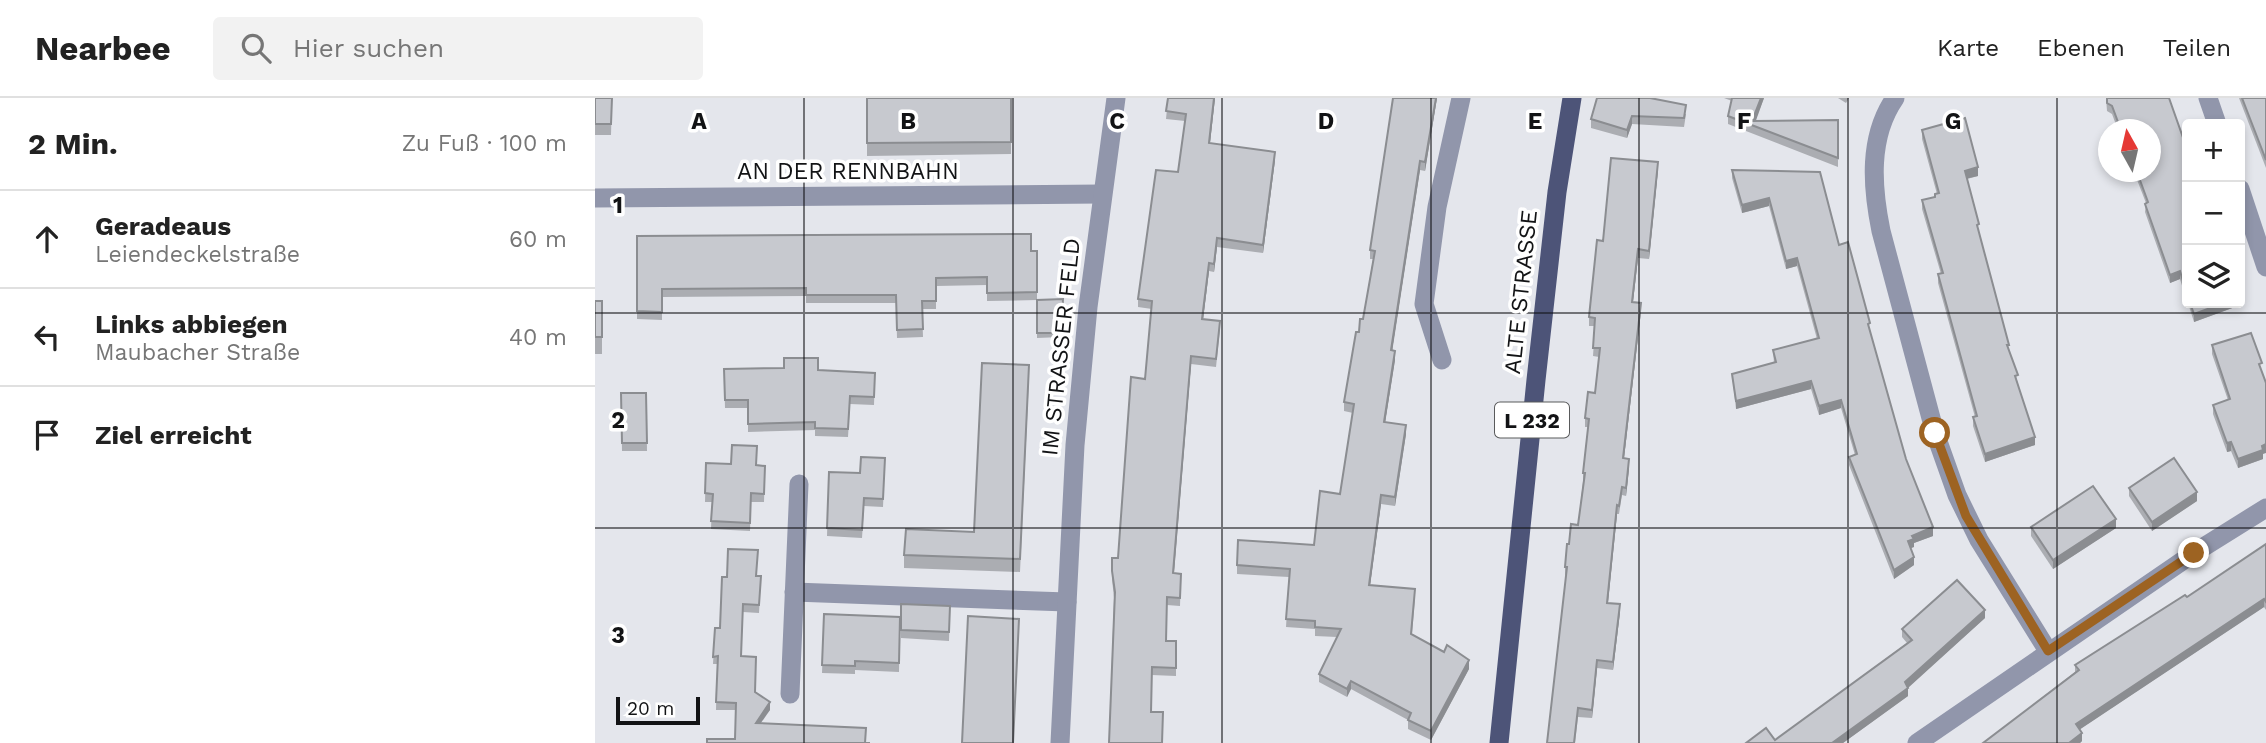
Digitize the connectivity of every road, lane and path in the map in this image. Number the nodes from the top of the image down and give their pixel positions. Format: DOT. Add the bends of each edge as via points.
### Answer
graph roads {
  1 [pos="1116,98"];
  2 [pos="1461,98"];
  3 [pos="1572,98"];
  4 [pos="1895,98"];
  5 [pos="2208,98"];
  6 [pos="2215,119"];
  7 [pos="1102,194"];
  8 [pos="595,198"];
  9 [pos="2245,204"];
  10 [pos="2266,267"];
  11 [pos="1442,360"];
  12 [pos="799,484"];
  13 [pos="2266,508"];
  14 [pos="794,593"];
  15 [pos="1067,601"];
  16 [pos="2048,651"];
  17 [pos="790,694"];
  18 [pos="1060,743"];
  19 [pos="1499,743"];
  20 [pos="1917,743"];
  1 -- 7 [label="street, IM STRASSER FELD"];
  2 -- 11 [label="street" via="1437,207 1424,304"];
  3 -- 19 [label="main road, ALTE STRASSE / L 232" via="1535,380"];
  4 -- 16 [label="street" via="1878,138 1874,198 1935,433 1966,516"];
  5 -- 6 [label="street"];
  7 -- 8 [label="street, AN DER RENNBAHN"];
  7 -- 15 [label="street, IM STRASSER FELD" via="1075,444"];
  9 -- 10 [label="street"];
  12 -- 14 [label="street"];
  13 -- 16 [label="street"];
  14 -- 15 [label="street"];
  14 -- 17 [label="street"];
  15 -- 18 [label="street, IM STRASSER FELD"];
  16 -- 20 [label="street"];
}
